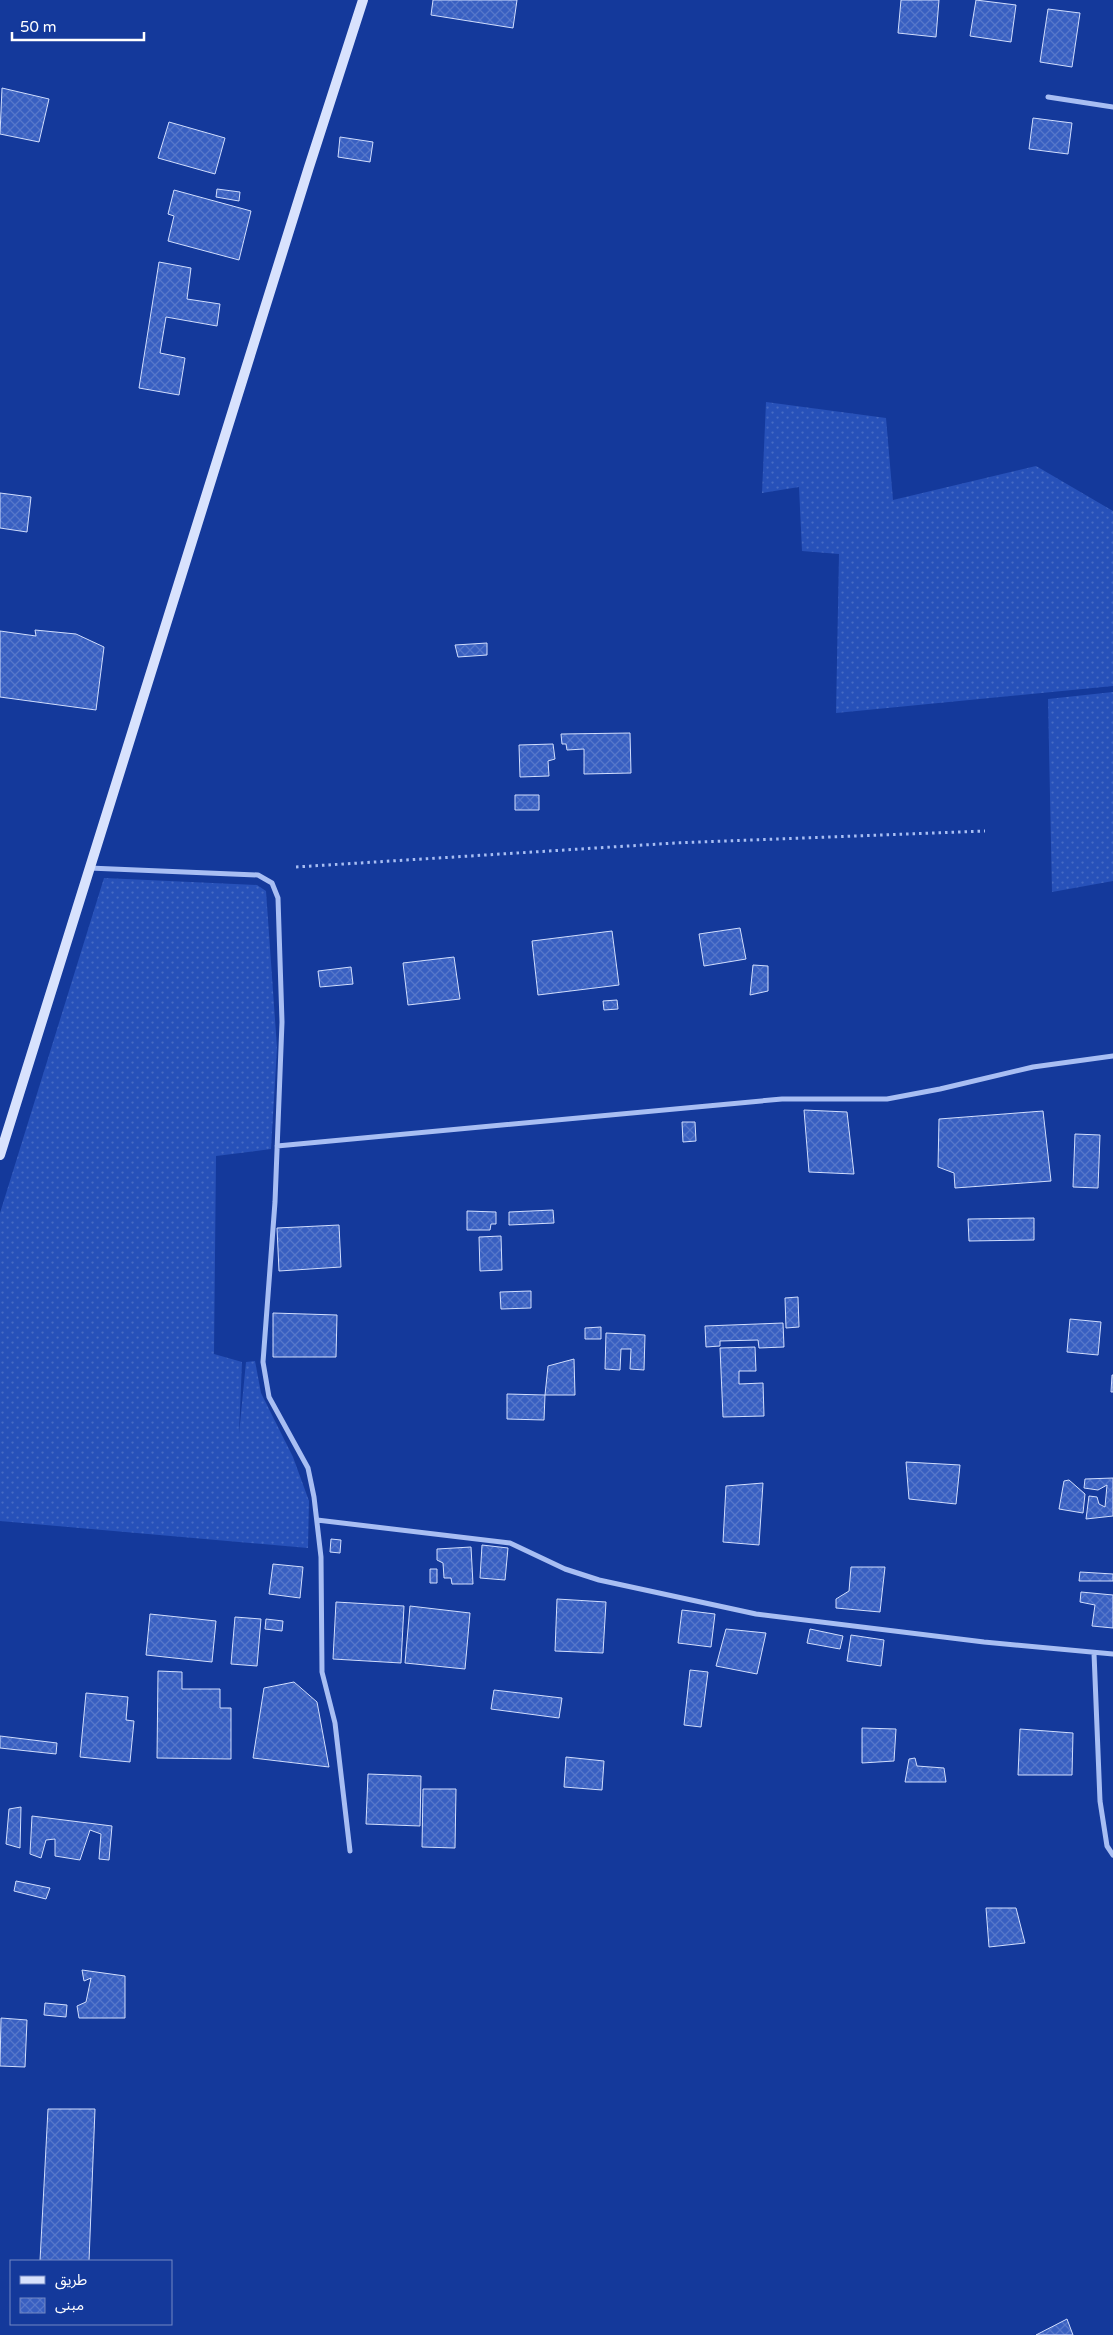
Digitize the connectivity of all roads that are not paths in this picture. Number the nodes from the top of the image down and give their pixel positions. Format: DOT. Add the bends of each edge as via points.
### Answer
graph roads {
  1 [pos="363,0"];
  2 [pos="1048,97"];
  3 [pos="1113,107"];
  4 [pos="89,868"];
  5 [pos="1113,1056"];
  6 [pos="277,1146"];
  7 [pos="0,1155"];
  8 [pos="317,1520"];
  9 [pos="1094,1653"];
  10 [pos="1113,1654"];
  11 [pos="350,1852"];
  12 [pos="1113,1854"];
  1 -- 4 [label="street"];
  2 -- 3 [label="street"];
  4 -- 6 [label="street" via="258,875 272,883 278,898 282,1022"];
  4 -- 7 [label="street"];
  5 -- 6 [label="street" via="1033,1067 887,1099 782,1099"];
  6 -- 8 [label="street" via="263,1362 269,1397 308,1468"];
  8 -- 9 [label="street" via="510,1544 599,1580 756,1614"];
  8 -- 11 [label="street" via="321,1557 322,1672 335,1723"];
  9 -- 10 [label="street"];
  9 -- 12 [label="street" via="1100,1801 1107,1846"];
}
